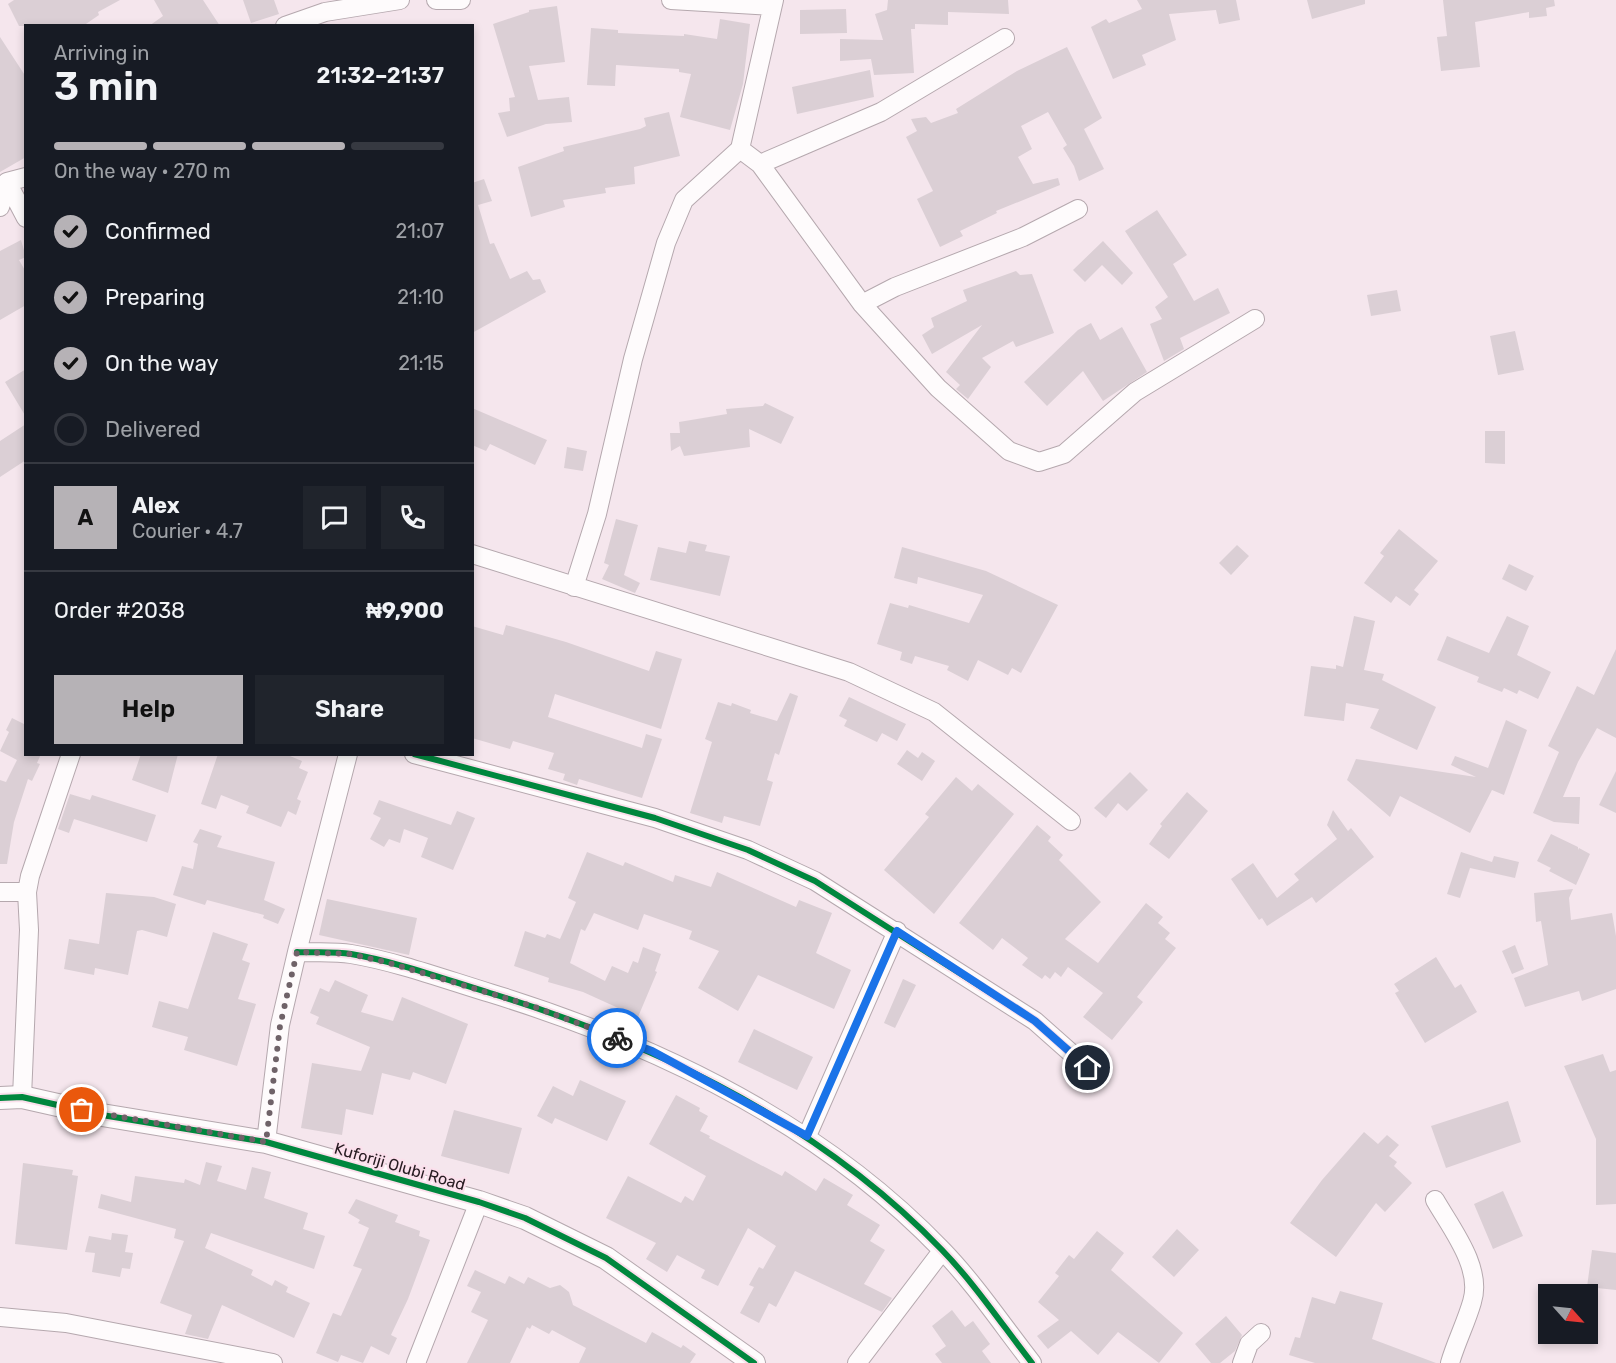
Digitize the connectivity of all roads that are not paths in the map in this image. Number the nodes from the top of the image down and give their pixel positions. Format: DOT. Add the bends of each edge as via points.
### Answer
graph roads {
  1 [pos="400,0"];
  2 [pos="436,0"];
  3 [pos="461,0"];
  4 [pos="672,0"];
  5 [pos="773,3"];
  6 [pos="291,24"];
  7 [pos="1005,38"];
  8 [pos="740,149"];
  9 [pos="760,164"];
  10 [pos="24,178"];
  11 [pos="8,182"];
  12 [pos="0,207"];
  13 [pos="1078,209"];
  14 [pos="24,214"];
  15 [pos="862,304"];
  16 [pos="1255,319"];
  17 [pos="474,555"];
  18 [pos="574,587"];
  19 [pos="70,756"];
  20 [pos="347,756"];
  21 [pos="422,756"];
  22 [pos="1071,821"];
  23 [pos="0,892"];
  24 [pos="27,892"];
  25 [pos="897,931"];
  26 [pos="297,952"];
  27 [pos="1088,1068"];
  28 [pos="11,1098"];
  29 [pos="807,1136"];
  30 [pos="266,1142"];
  31 [pos="1435,1200"];
  32 [pos="479,1202"];
  33 [pos="942,1251"];
  34 [pos="0,1317"];
  35 [pos="1261,1333"];
  36 [pos="273,1363"];
  37 [pos="416,1363"];
  38 [pos="754,1363"];
  39 [pos="857,1363"];
  40 [pos="1032,1363"];
  41 [pos="1242,1363"];
  42 [pos="1450,1363"];
  1 -- 6 [label="street" via="325,12"];
  2 -- 3 [label="street"];
  4 -- 5 [label="street"];
  5 -- 8 [label="street"];
  7 -- 9 [label="street" via="881,112"];
  8 -- 9 [label="street"];
  8 -- 18 [label="street" via="684,200 675,216 633,359 597,514"];
  9 -- 15 [label="street"];
  10 -- 11 [label="street"];
  11 -- 12 [label="street"];
  11 -- 14 [label="street"];
  13 -- 15 [label="street" via="1023,237"];
  15 -- 16 [label="street" via="938,388 1009,451 1039,462 1064,453 1135,392"];
  17 -- 18 [label="street"];
  18 -- 22 [label="street" via="849,672 892,690 934,712"];
  19 -- 24 [label="street"];
  20 -- 26 [label="street"];
  21 -- 25 [label="street" via="655,818 748,850 815,881"];
  23 -- 24 [label="street"];
  24 -- 28 [label="street" via="29,930"];
  25 -- 27 [label="street" via="1035,1021"];
  25 -- 29 [label="street"];
  26 -- 29 [label="street" via="349,954 386,962 532,1006 652,1051"];
  26 -- 30 [label="street" via="280,1026"];
  28 -- 30 [label="street, Kuforiji Olubi Road"];
  29 -- 33 [label="street" via="880,1194"];
  30 -- 32 [label="street, Kuforiji Olubi Road"];
  31 -- 42 [label="street" via="1476,1280 1473,1301"];
  32 -- 37 [label="street"];
  32 -- 38 [label="street, Kuforiji Olubi Road" via="525,1218 606,1258"];
  33 -- 39 [label="street"];
  33 -- 40 [label="street"];
  34 -- 36 [label="street" via="66,1323"];
  35 -- 41 [label="street" via="1249,1344"];
}
